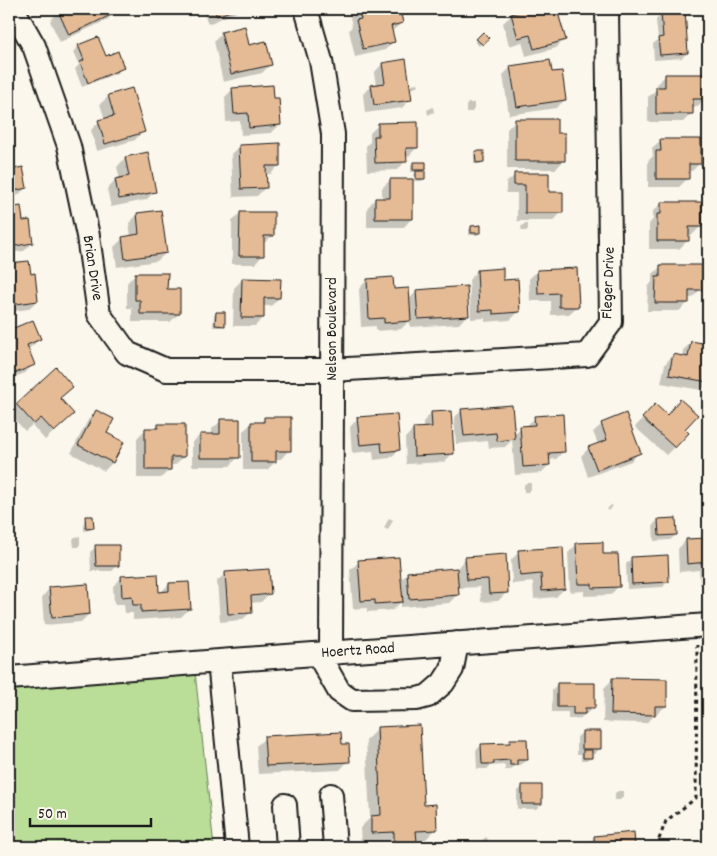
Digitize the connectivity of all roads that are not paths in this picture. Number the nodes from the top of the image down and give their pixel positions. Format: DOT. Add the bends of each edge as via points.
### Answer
graph roads {
  1 [pos="13,9"];
  2 [pos="306,9"];
  3 [pos="607,9"];
  4 [pos="331,370"];
  5 [pos="708,625"];
  6 [pos="457,644"];
  7 [pos="324,653"];
  8 [pos="219,660"];
  9 [pos="9,678"];
  10 [pos="331,795"];
  11 [pos="285,806"];
  12 [pos="237,847"];
  13 [pos="288,847"];
  14 [pos="335,847"];
  1 -- 4 [label="street, Brian Drive" via="34,46 68,146 88,236 99,314 127,353 166,370"];
  2 -- 4 [label="street, Nelson Boulevard" via="321,61 333,134"];
  3 -- 4 [label="street, Fleger Drive" via="611,322 587,354"];
  4 -- 7 [label="street, Nelson Boulevard"];
  5 -- 6 [label="street, Hoertz Road"];
  6 -- 7 [label="street, Hoertz Road"];
  6 -- 7 [label="street" via="452,669 444,683 428,696 417,699 352,700 339,692"];
  7 -- 8 [label="street, Hoertz Road"];
  8 -- 9 [label="street, Hoertz Road"];
  8 -- 12 [label="street"];
  10 -- 14 [label="street"];
  11 -- 13 [label="street"];
}
